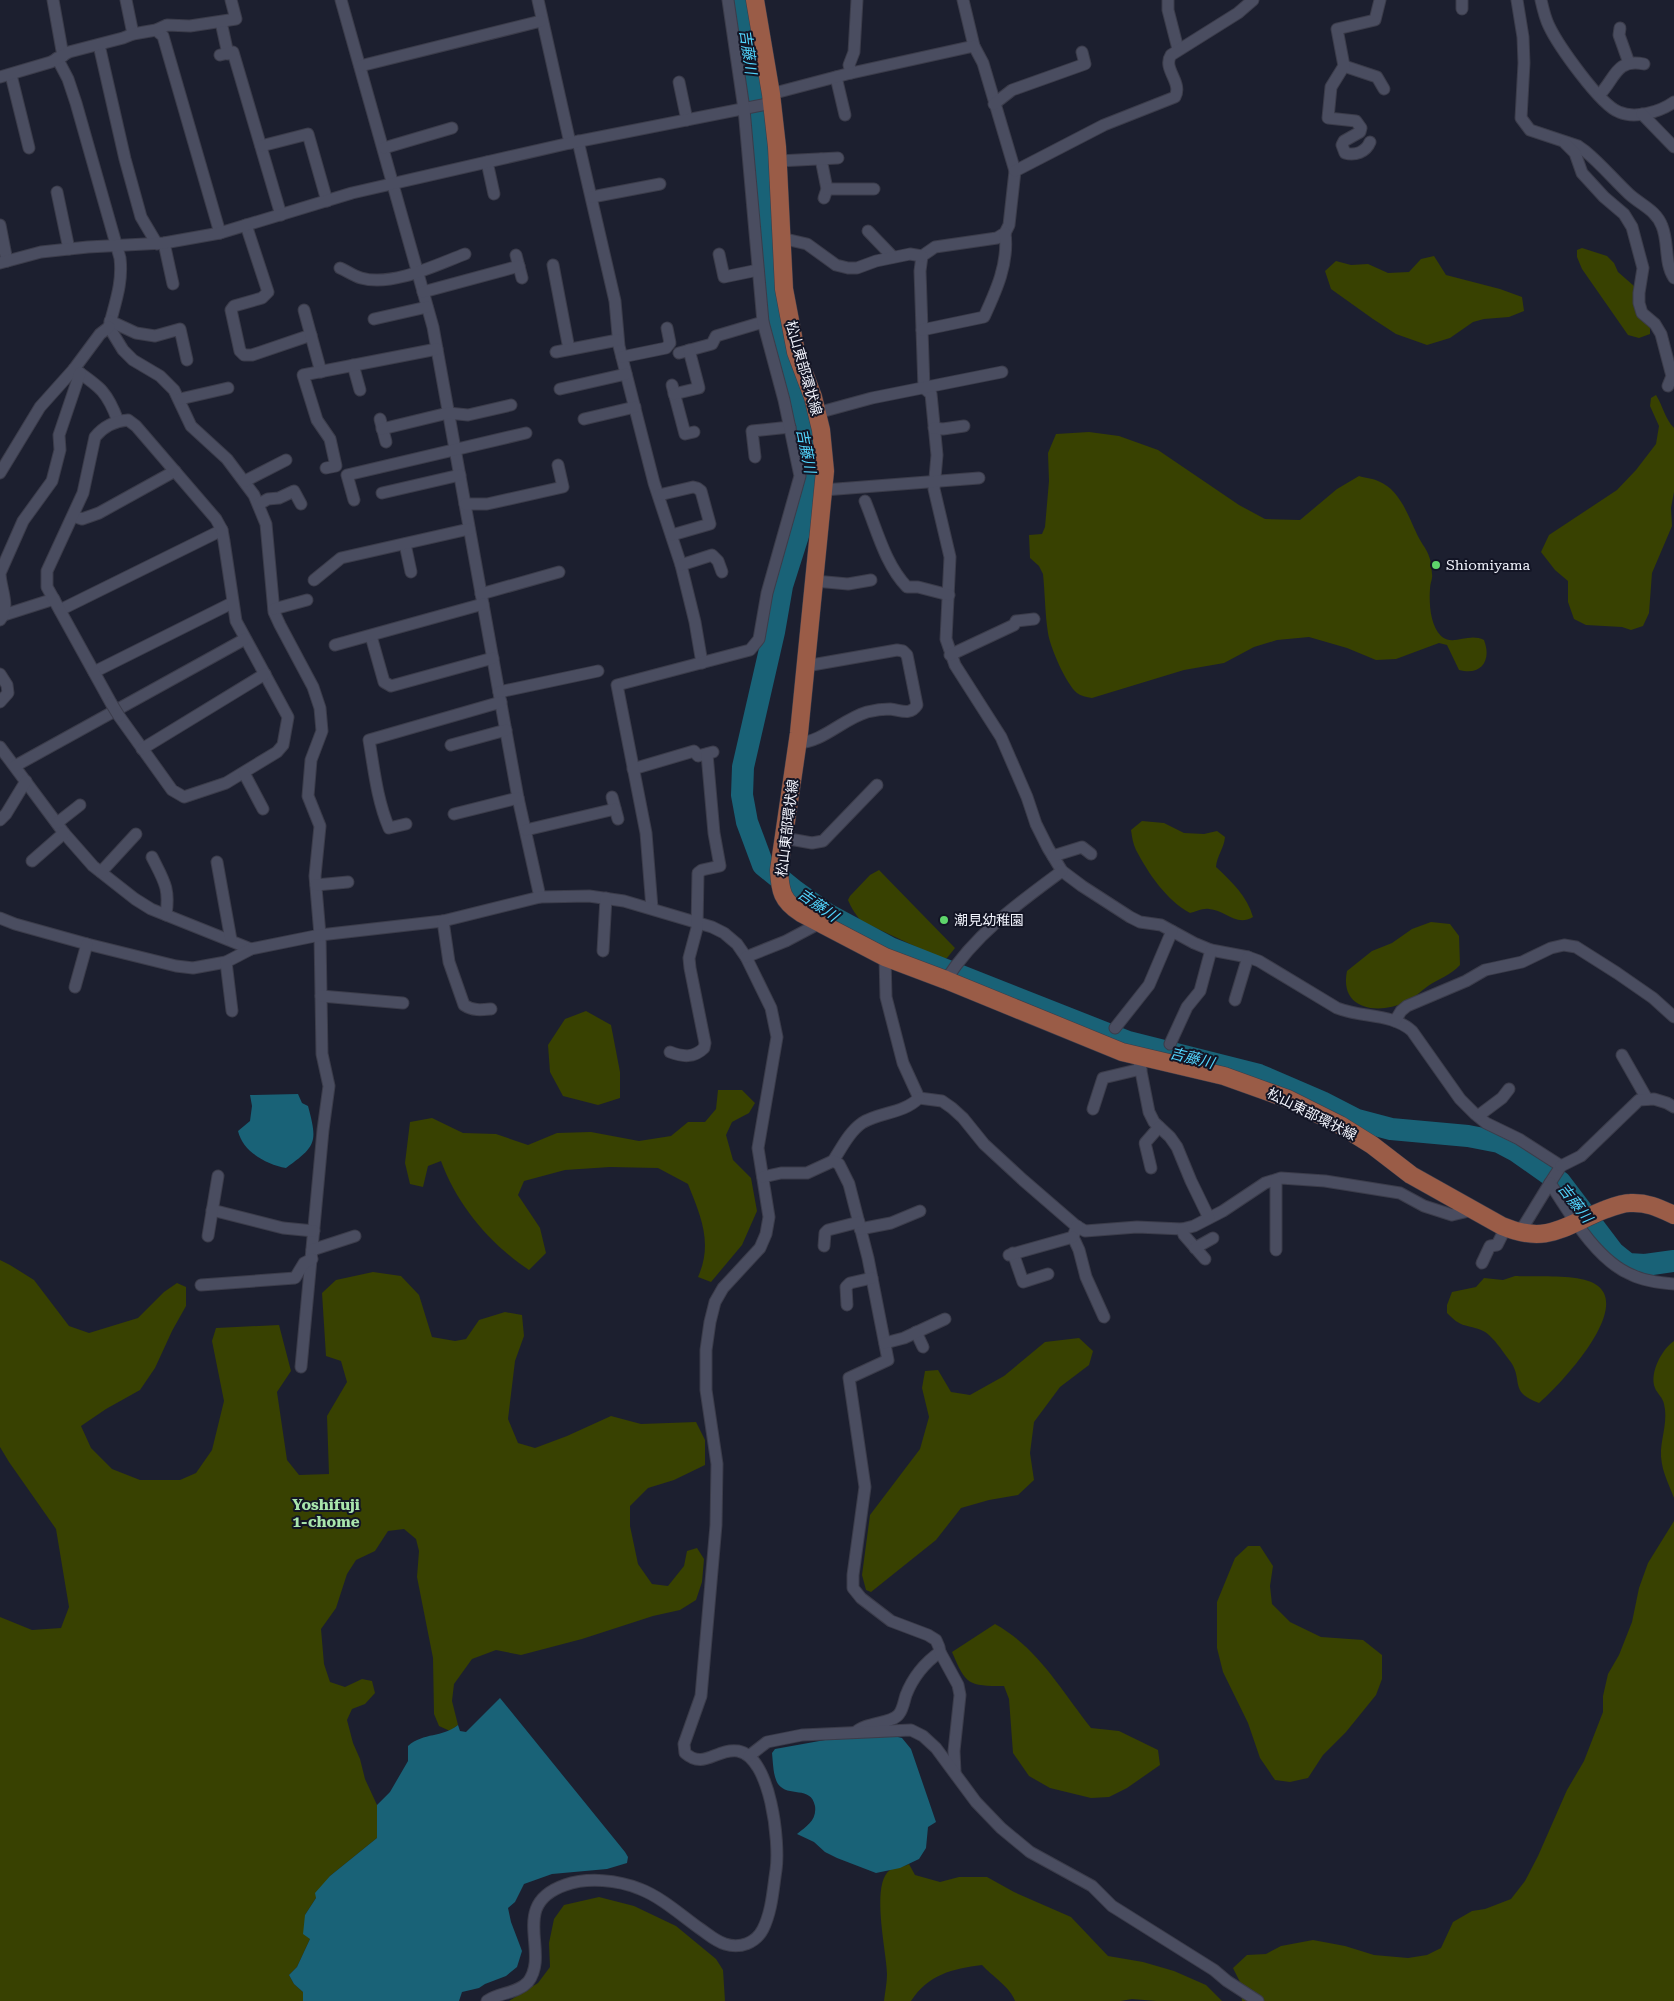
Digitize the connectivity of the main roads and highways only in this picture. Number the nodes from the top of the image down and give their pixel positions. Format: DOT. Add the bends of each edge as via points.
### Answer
graph roads {
  1 [pos="755,0"];
  2 [pos="1674,1215"];
  1 -- 2 [label="main road, 松山東部環状線" via="778,161 784,289 790,329 817,413 824,451 824,490 798,743 779,870 780,888 791,906 885,957 950,973 1122,1052 1139,1063 1224,1076 1288,1099 1340,1125 1411,1175 1513,1230 1544,1234 1629,1203 1652,1205"];
}
